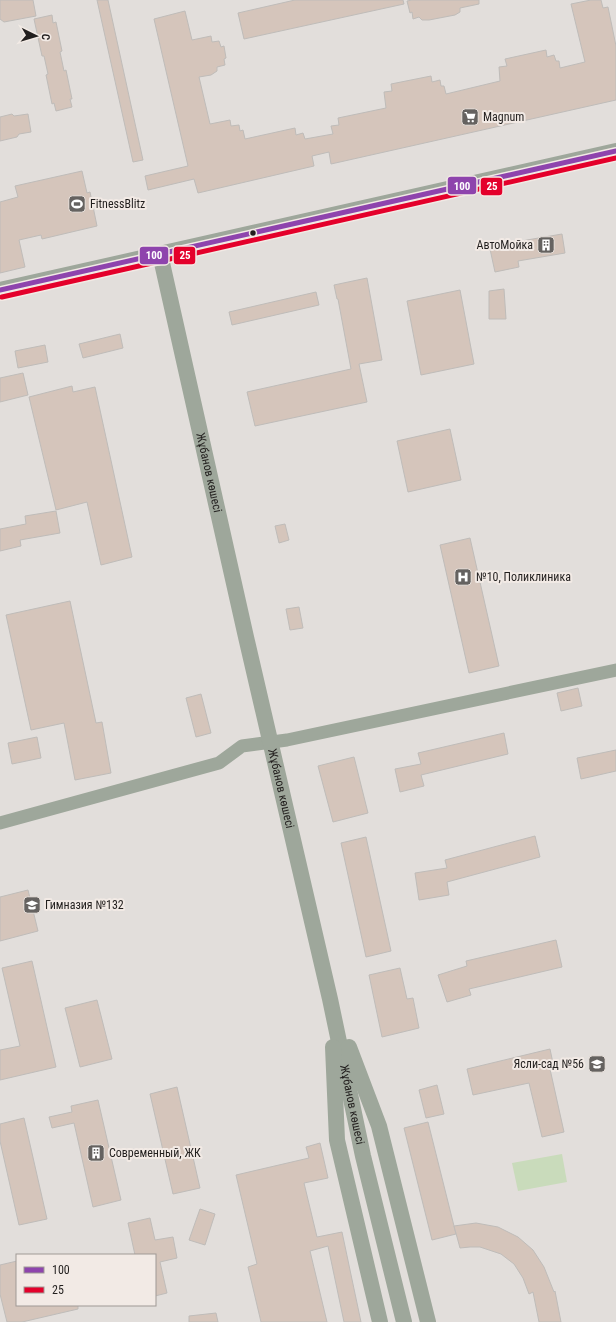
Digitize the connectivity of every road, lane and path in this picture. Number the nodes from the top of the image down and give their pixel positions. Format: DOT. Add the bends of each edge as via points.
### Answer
graph roads {
  1 [pos="616,151"];
  2 [pos="160,254"];
  3 [pos="0,290"];
  4 [pos="616,670"];
  5 [pos="271,742"];
  6 [pos="0,822"];
  7 [pos="330,999"];
  8 [pos="380,1322"];
  9 [pos="404,1322"];
  10 [pos="428,1322"];
  1 -- 2 [label="main road"];
  2 -- 3 [label="main road"];
  2 -- 5 [label="main road, Жұбанов көшесі"];
  4 -- 5 [label="street"];
  5 -- 6 [label="street" via="242,746 219,763"];
  5 -- 7 [label="main road, Жұбанов көшесі"];
  7 -- 8 [label="main road" via="337,1140"];
  7 -- 9 [label="main road, Жұбанов көшесі"];
  7 -- 10 [label="main road" via="379,1126"];
}
